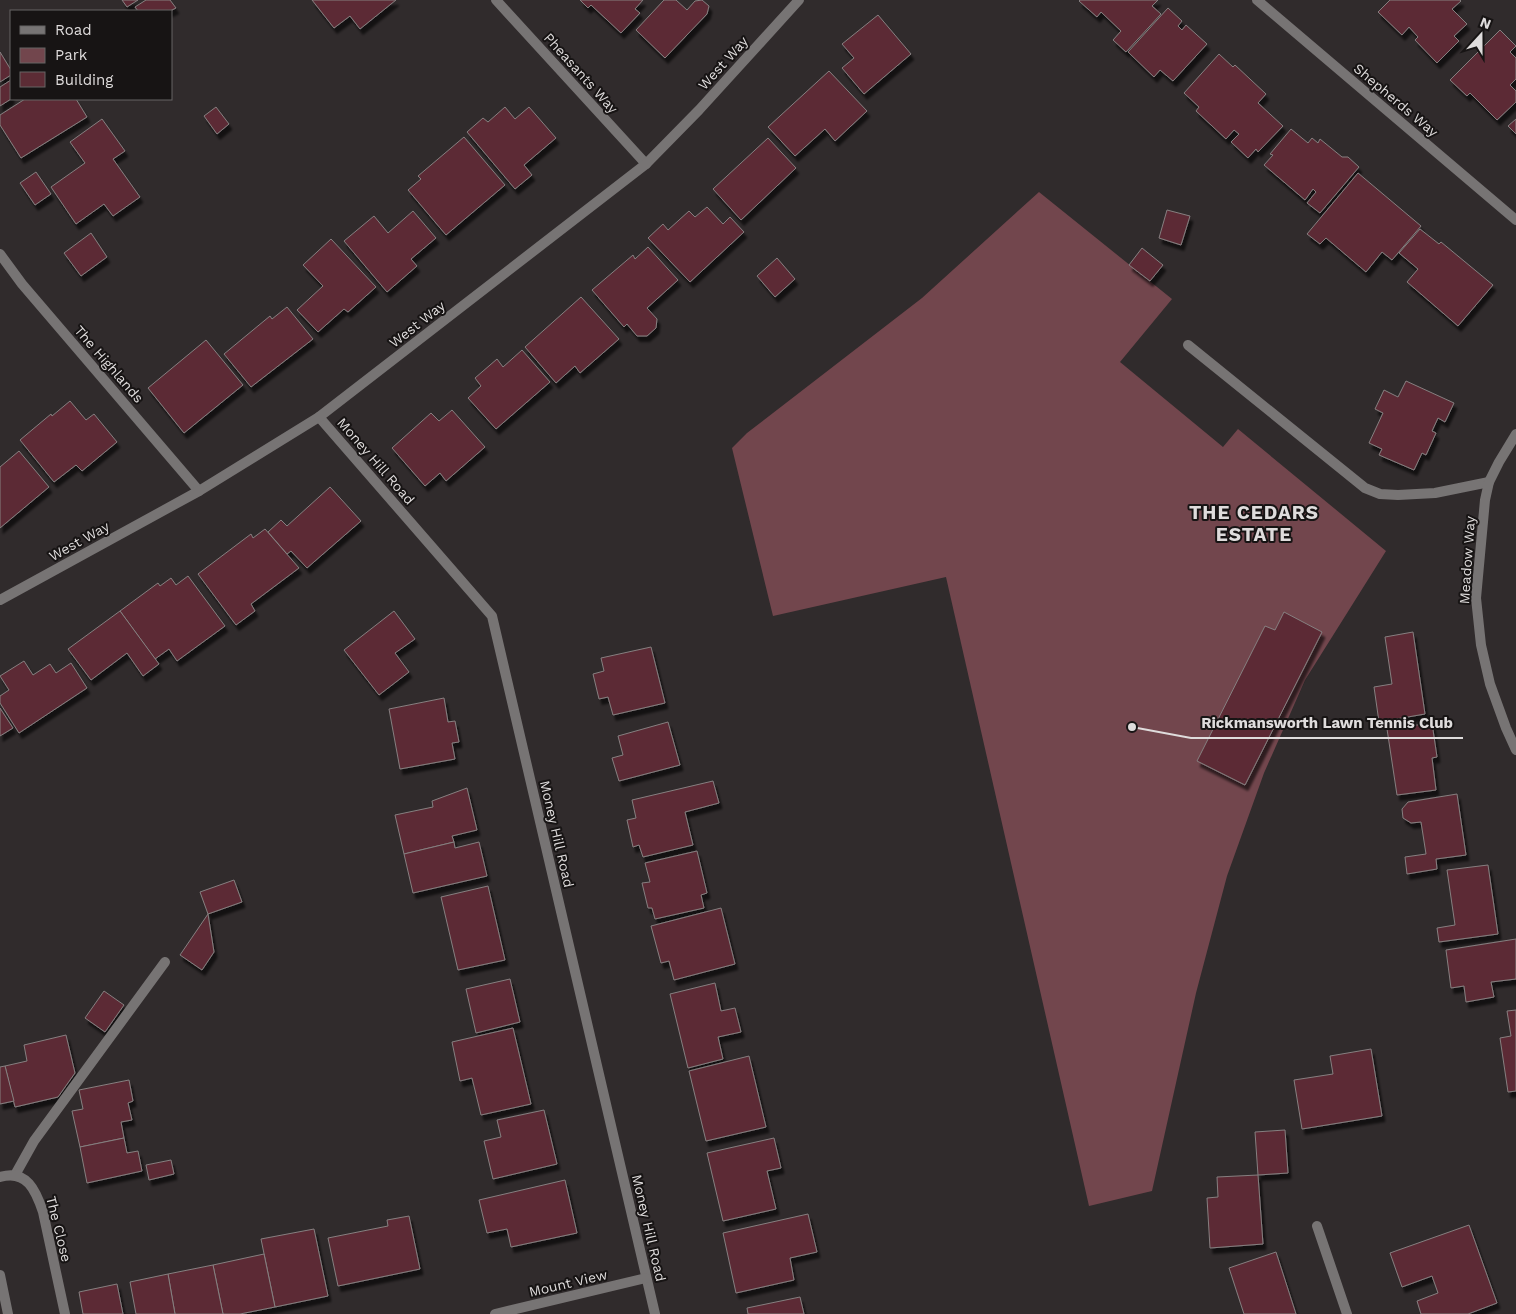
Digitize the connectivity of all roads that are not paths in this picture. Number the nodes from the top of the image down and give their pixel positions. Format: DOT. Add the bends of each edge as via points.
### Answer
graph roads {
  1 [pos="496,0"];
  2 [pos="799,0"];
  3 [pos="1257,0"];
  4 [pos="646,164"];
  5 [pos="1516,220"];
  6 [pos="0,254"];
  7 [pos="1188,345"];
  8 [pos="319,417"];
  9 [pos="1516,434"];
  10 [pos="1489,482"];
  11 [pos="199,491"];
  12 [pos="0,600"];
  13 [pos="1516,750"];
  14 [pos="166,962"];
  15 [pos="15,1175"];
  16 [pos="0,1177"];
  17 [pos="1317,1226"];
  18 [pos="0,1275"];
  19 [pos="646,1278"];
  20 [pos="8,1314"];
  21 [pos="64,1314"];
  22 [pos="495,1314"];
  23 [pos="655,1314"];
  24 [pos="1347,1314"];
  1 -- 4 [label="street, Pheasants Way"];
  2 -- 4 [label="street, West Way"];
  3 -- 5 [label="street, Shepherds Way"];
  4 -- 8 [label="street, West Way"];
  6 -- 11 [label="street, The Highlands"];
  7 -- 10 [label="street" via="1365,488 1380,494 1398,495 1436,493"];
  8 -- 11 [label="street, West Way"];
  8 -- 19 [label="street, Money Hill Road" via="492,616"];
  9 -- 10 [label="street, Meadow Way"];
  10 -- 13 [label="street, Meadow Way" via="1476,598 1481,645 1490,684"];
  11 -- 12 [label="street, West Way"];
  14 -- 15 [label="street" via="34,1142"];
  15 -- 16 [label="street"];
  15 -- 21 [label="street, The Close" via="32,1185 44,1212"];
  17 -- 24 [label="street"];
  18 -- 20 [label="street"];
  19 -- 22 [label="street, Mount View"];
  19 -- 23 [label="street, Money Hill Road"];
}
